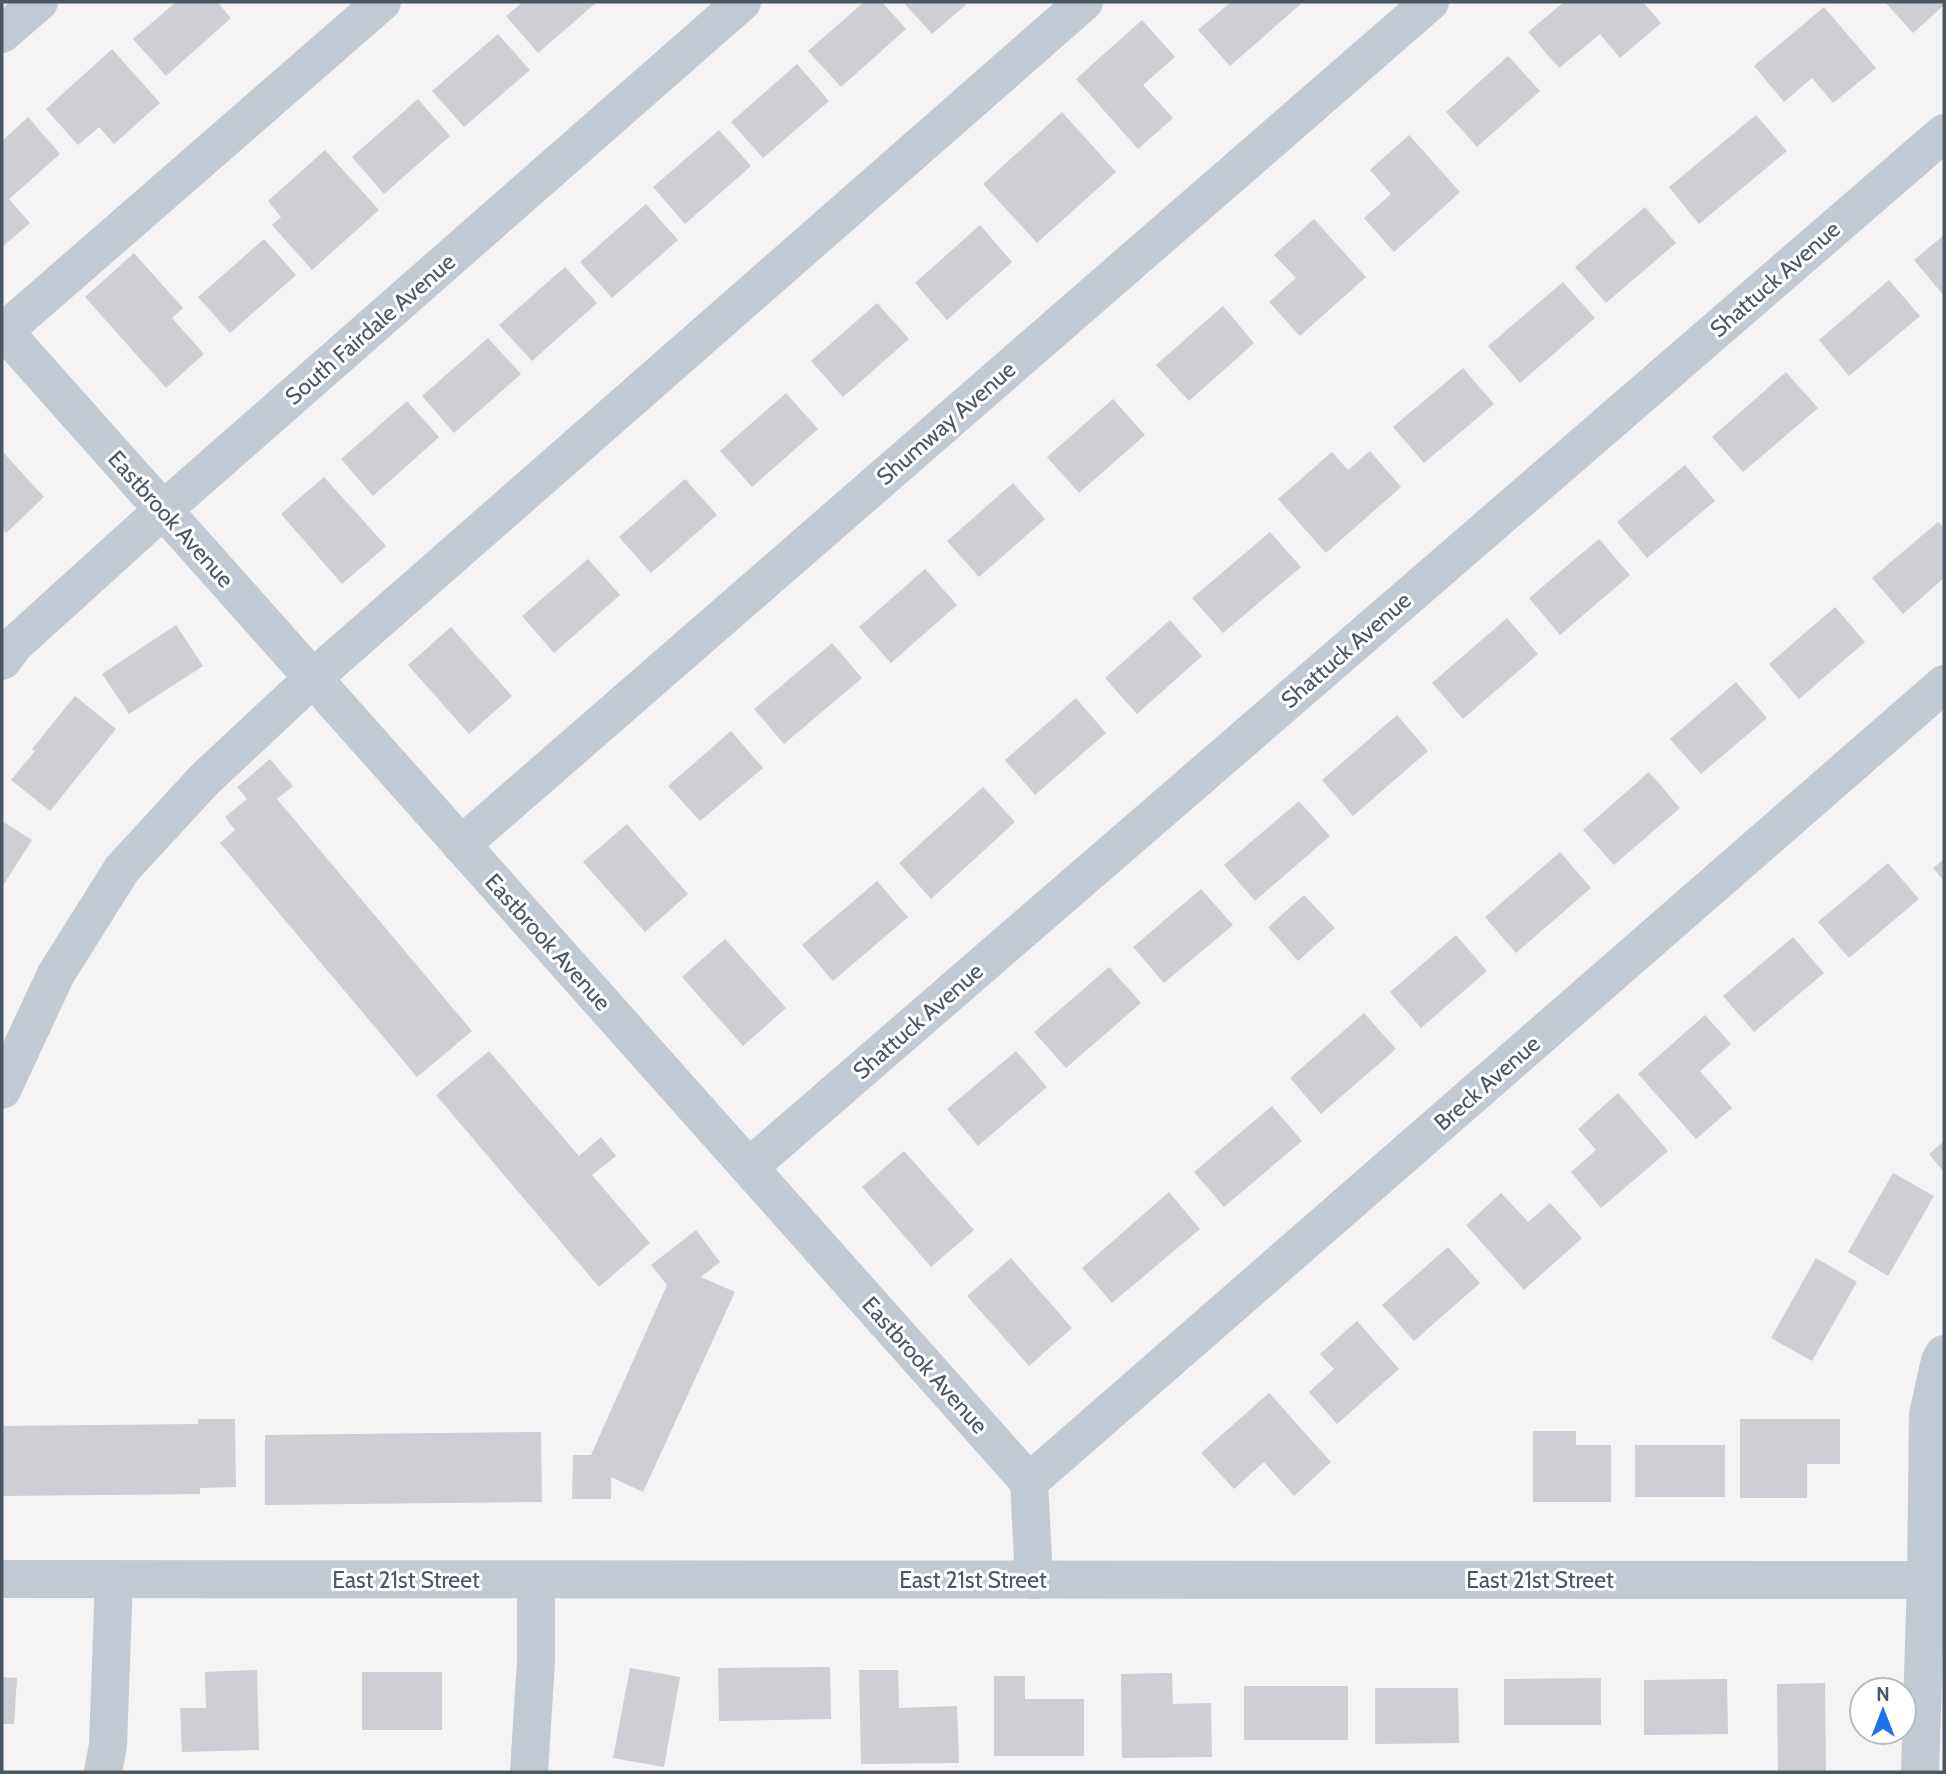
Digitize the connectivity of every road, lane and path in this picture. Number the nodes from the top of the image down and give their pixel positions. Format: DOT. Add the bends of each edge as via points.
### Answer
graph roads {
  1 [pos="39,2"];
  2 [pos="382,2"];
  3 [pos="742,2"];
  4 [pos="1084,2"];
  5 [pos="1430,2"];
  6 [pos="2,34"];
  7 [pos="1944,133"];
  8 [pos="2,331"];
  9 [pos="163,510"];
  10 [pos="2,661"];
  11 [pos="313,678"];
  12 [pos="1944,684"];
  13 [pos="461,845"];
  14 [pos="2,1090"];
  15 [pos="749,1167"];
  16 [pos="1944,1354"];
  17 [pos="1029,1482"];
  18 [pos="2,1579"];
  19 [pos="114,1579"];
  20 [pos="536,1580"];
  21 [pos="1034,1580"];
  22 [pos="1935,1580"];
  23 [pos="103,1772"];
  24 [pos="529,1772"];
  25 [pos="1920,1772"];
  1 -- 6 [label="street"];
  2 -- 8 [label="street"];
  3 -- 9 [label="street, South Fairdale Avenue"];
  4 -- 11 [label="street"];
  5 -- 13 [label="street, Shumway Avenue"];
  7 -- 15 [label="street, Shattuck Avenue"];
  8 -- 9 [label="street, Eastbrook Avenue"];
  9 -- 10 [label="street, South Fairdale Avenue"];
  9 -- 11 [label="street, Eastbrook Avenue"];
  11 -- 13 [label="street, Eastbrook Avenue"];
  11 -- 14 [label="street" via="204,780 122,869 56,974"];
  12 -- 17 [label="street, Breck Avenue"];
  13 -- 15 [label="street, Eastbrook Avenue"];
  15 -- 17 [label="street, Eastbrook Avenue"];
  16 -- 22 [label="street" via="1928,1414"];
  17 -- 21 [label="street"];
  18 -- 19 [label="street, East 21st Street"];
  19 -- 20 [label="street, East 21st Street"];
  19 -- 23 [label="street"];
  20 -- 21 [label="street, East 21st Street"];
  20 -- 24 [label="street"];
  21 -- 22 [label="street, East 21st Street"];
  22 -- 25 [label="street"];
}
